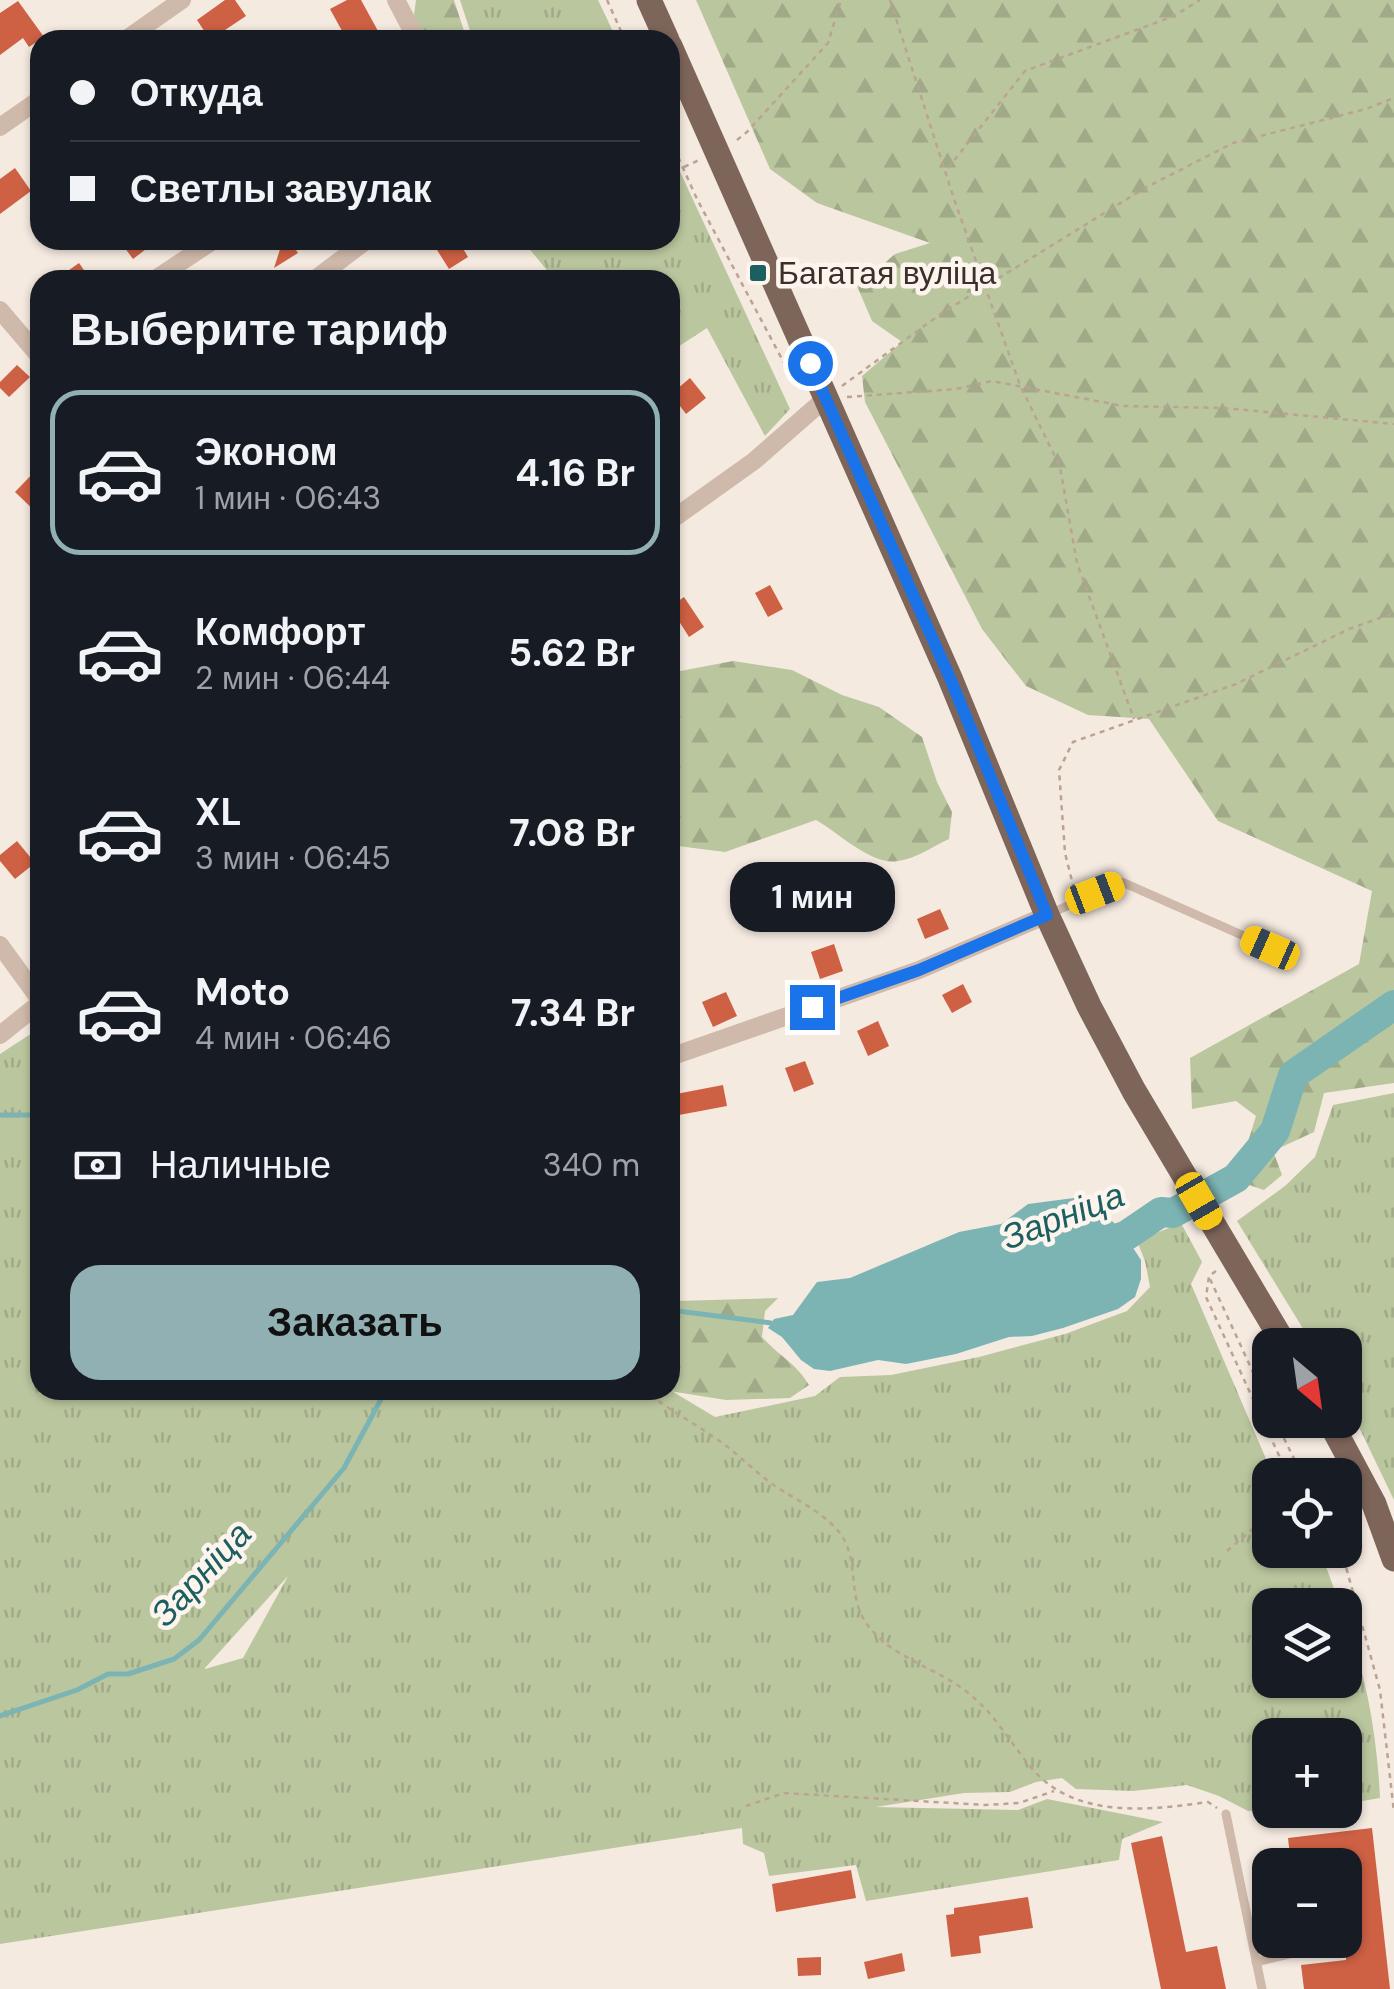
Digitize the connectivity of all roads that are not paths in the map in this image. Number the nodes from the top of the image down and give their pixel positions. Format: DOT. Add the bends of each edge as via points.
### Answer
graph roads {
  1 [pos="182,0"];
  2 [pos="396,0"];
  3 [pos="650,0"];
  4 [pos="139,30"];
  5 [pos="411,30"];
  6 [pos="662,30"];
  7 [pos="680,72"];
  8 [pos="30,106"];
  9 [pos="0,127"];
  10 [pos="199,250"];
  11 [pos="354,250"];
  12 [pos="169,270"];
  13 [pos="327,270"];
  14 [pos="0,310"];
  15 [pos="30,345"];
  16 [pos="826,398"];
  17 [pos="680,514"];
  18 [pos="1039,918"];
  19 [pos="0,945"];
  20 [pos="1270,948"];
  21 [pos="30,987"];
  22 [pos="30,1010"];
  23 [pos="0,1035"];
  24 [pos="680,1053"];
  25 [pos="1275,1328"];
  26 [pos="1339,1438"];
  27 [pos="1394,1559"];
  28 [pos="1226,1814"];
  29 [pos="1273,1958"];
  30 [pos="1256,1962"];
  31 [pos="1262,1989"];
  1 -- 4 [label="street"];
  2 -- 5 [label="street"];
  3 -- 6 [label="main road"];
  7 -- 16 [label="main road"];
  8 -- 9 [label="street"];
  10 -- 12 [label="street"];
  11 -- 13 [label="street"];
  14 -- 15 [label="street"];
  16 -- 17 [label="street"];
  16 -- 18 [label="main road" via="950,678"];
  18 -- 20 [label="lane" via="1122,882"];
  18 -- 24 [label="street" via="919,970"];
  18 -- 25 [label="main road"];
  19 -- 21 [label="street"];
  22 -- 23 [label="street"];
  26 -- 27 [label="main road"];
  28 -- 30 [label="lane"];
  29 -- 30 [label="lane"];
  30 -- 31 [label="lane"];
}
